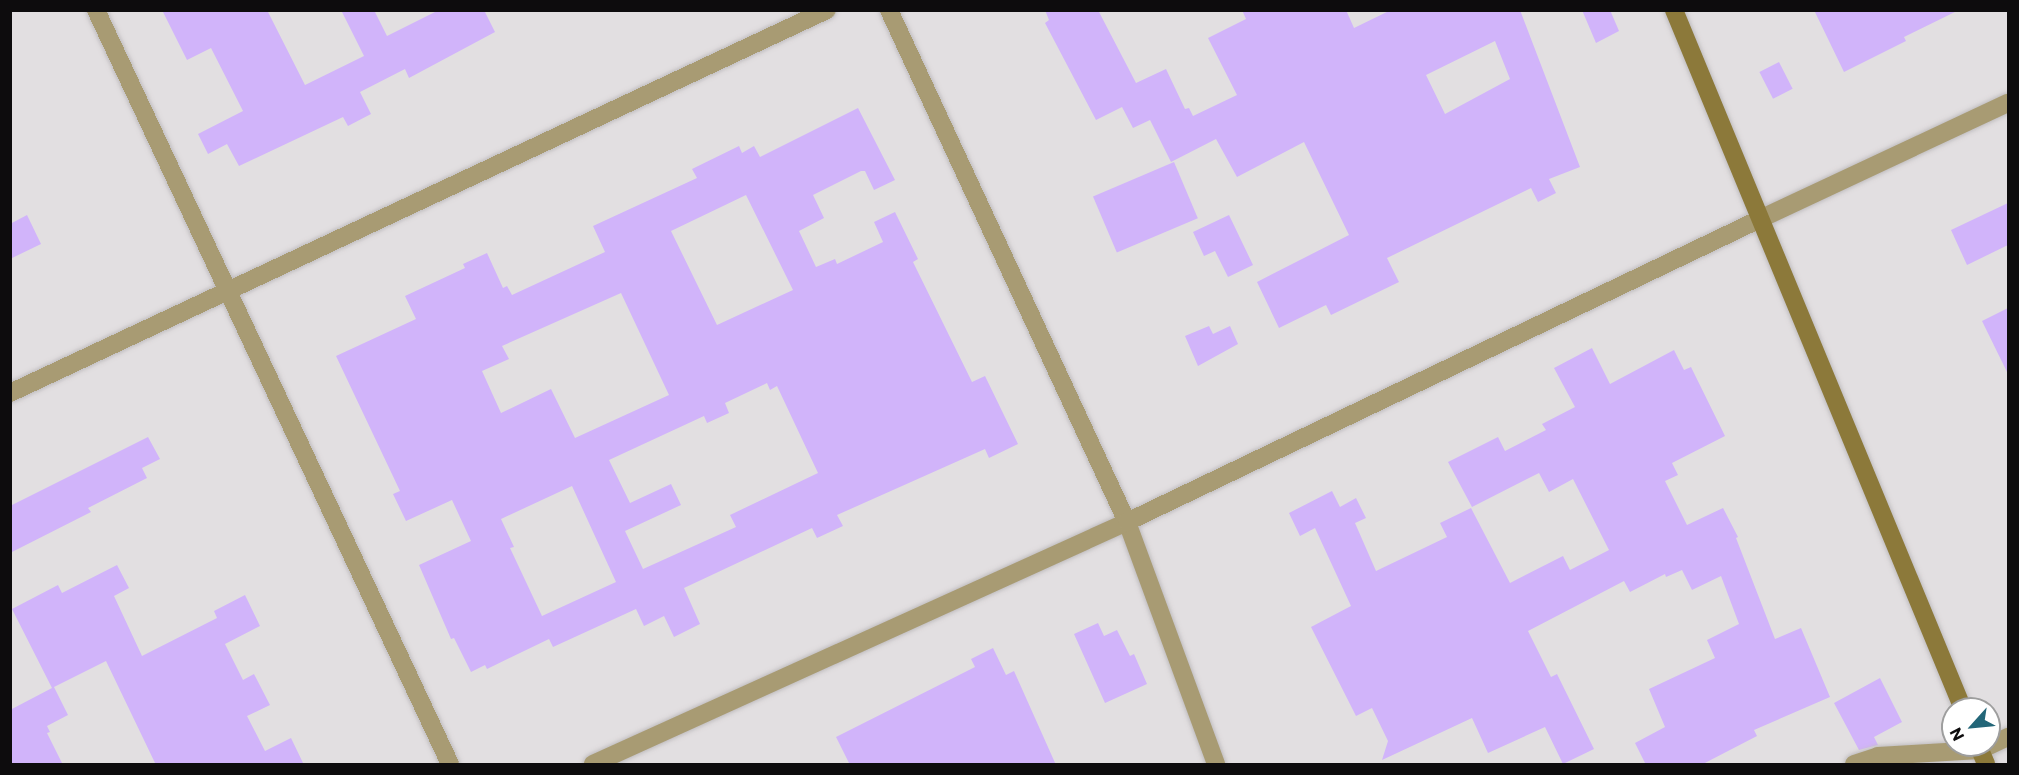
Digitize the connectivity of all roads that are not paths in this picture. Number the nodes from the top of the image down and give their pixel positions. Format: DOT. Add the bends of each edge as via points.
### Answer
graph roads {
  1 [pos="96,10"];
  2 [pos="827,10"];
  3 [pos="889,10"];
  4 [pos="1674,10"];
  5 [pos="2008,103"];
  6 [pos="1760,219"];
  7 [pos="228,291"];
  8 [pos="10,393"];
  9 [pos="1127,522"];
  10 [pos="1958,697"];
  11 [pos="1941,754"];
  12 [pos="450,765"];
  13 [pos="593,765"];
  14 [pos="1216,765"];
  15 [pos="1854,765"];
  1 -- 7 [label="street"];
  2 -- 7 [label="street"];
  3 -- 9 [label="street"];
  4 -- 6 [label="main road"];
  5 -- 6 [label="street"];
  6 -- 9 [label="street"];
  6 -- 10 [label="main road"];
  7 -- 8 [label="street"];
  7 -- 12 [label="street"];
  9 -- 13 [label="street"];
  9 -- 14 [label="street"];
  11 -- 15 [label="street" via="1878,756"];
}
